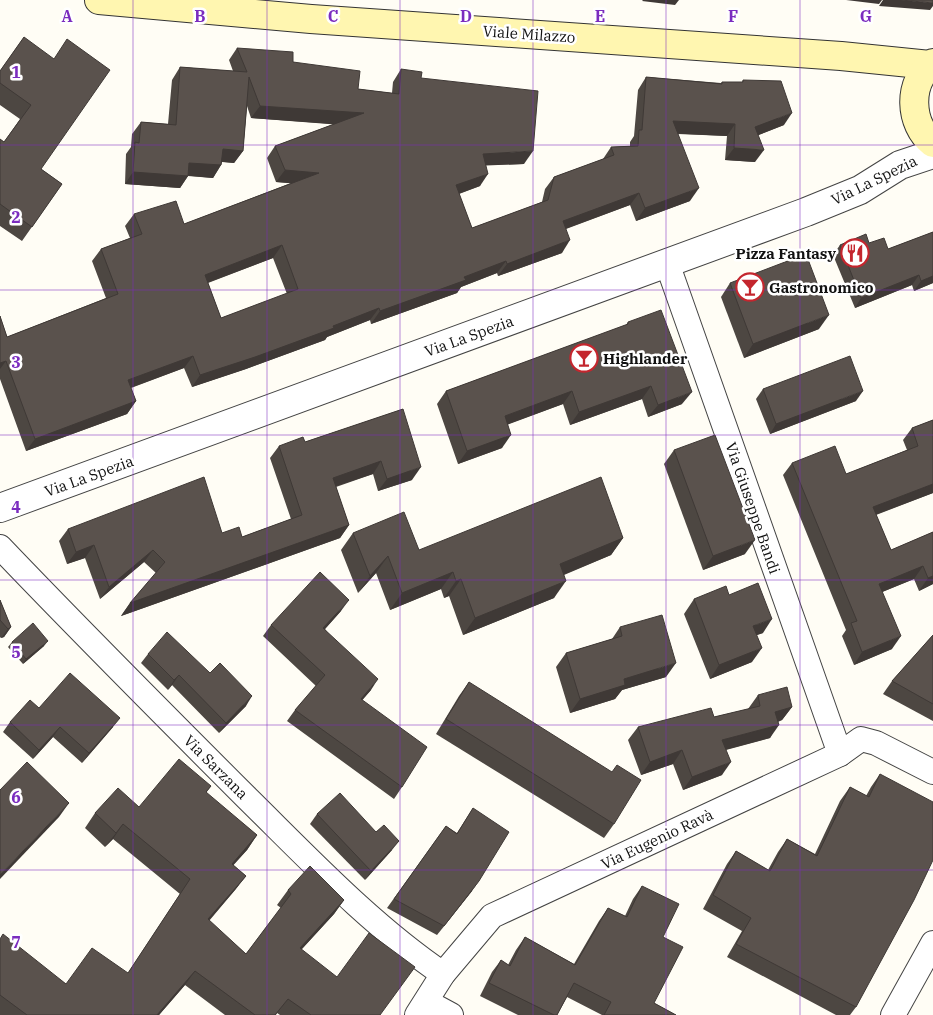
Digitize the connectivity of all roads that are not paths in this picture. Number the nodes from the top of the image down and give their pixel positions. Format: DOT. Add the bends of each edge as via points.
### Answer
graph roads {
  1 [pos="99,0"];
  2 [pos="931,64"];
  3 [pos="933,143"];
  4 [pos="933,154"];
  5 [pos="667,263"];
  6 [pos="0,508"];
  7 [pos="0,547"];
  8 [pos="840,754"];
  9 [pos="933,772"];
  10 [pos="933,943"];
  11 [pos="443,974"];
  12 [pos="422,1008"];
  13 [pos="451,1015"];
  14 [pos="893,1015"];
  1 -- 2 [label="main road, Viale Milazzo"];
  2 -- 3 [label="main road, Via La Spezia" via="920,78 914,109 919,125"];
  4 -- 5 [label="street, Via La Spezia" via="900,165 850,195"];
  5 -- 6 [label="street, Via La Spezia"];
  5 -- 8 [label="street, Via Giuseppe Bandi"];
  7 -- 11 [label="street, Via Sarzana" via="304,855 397,941"];
  8 -- 9 [label="street, Via Eugenio Ravà" via="861,739 876,743"];
  8 -- 11 [label="street, Via Eugenio Ravà" via="492,916"];
  10 -- 14 [label="street"];
  11 -- 12 [label="street, Via Eugenio Ravà"];
  12 -- 13 [label="street"];
}
